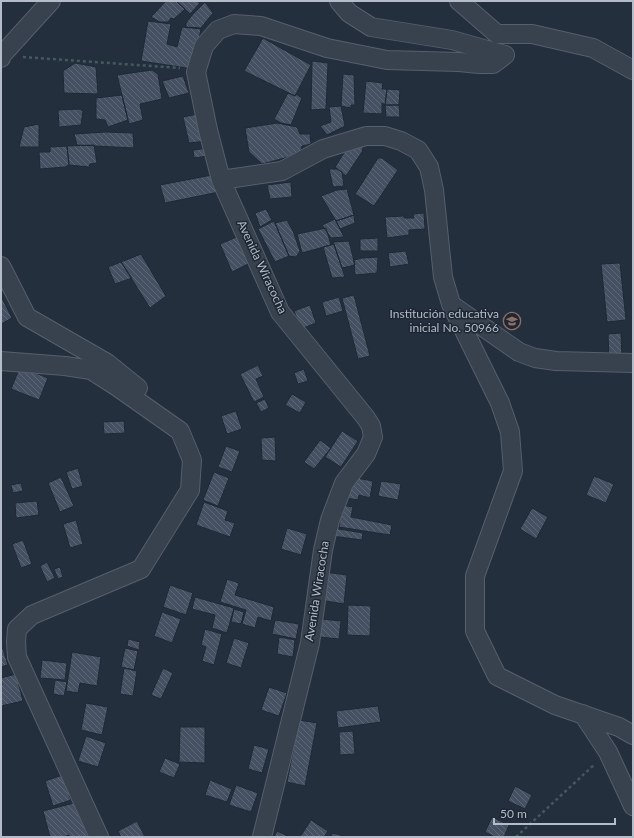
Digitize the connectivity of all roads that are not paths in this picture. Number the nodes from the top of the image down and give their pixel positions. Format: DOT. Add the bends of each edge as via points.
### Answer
graph roads {
  1 [pos="51,1"];
  2 [pos="339,1"];
  3 [pos="459,1"];
  4 [pos="497,34"];
  5 [pos="505,55"];
  6 [pos="1,57"];
  7 [pos="633,70"];
  8 [pos="221,180"];
  9 [pos="1,266"];
  10 [pos="451,304"];
  11 [pos="1,361"];
  12 [pos="633,363"];
  13 [pos="180,431"];
  14 [pos="8,642"];
  15 [pos="584,714"];
  16 [pos="633,735"];
  17 [pos="633,806"];
  18 [pos="99,837"];
  19 [pos="262,837"];
  1 -- 6 [label="street"];
  2 -- 5 [label="street" via="349,13 371,27 452,40"];
  3 -- 4 [label="street"];
  4 -- 5 [label="street" via="503,43"];
  4 -- 7 [label="street" via="532,34 593,48"];
  5 -- 8 [label="street, Avenida Wiracocha" via="493,64 387,60 326,48 261,26 234,24 218,30 204,46 196,72"];
  8 -- 10 [label="street" via="282,171 323,149 366,136 385,136 418,150 429,167 434,190 443,277"];
  8 -- 19 [label="street, Avenida Wiracocha" via="280,312 372,426 373,437 366,454 344,483 330,520 322,550 310,643"];
  9 -- 13 [label="street" via="27,317 107,363 164,409"];
  10 -- 12 [label="street" via="519,352 535,358"];
  10 -- 15 [label="street" via="500,403 510,432 512,456 513,471 475,576 476,631 497,676 555,705"];
  11 -- 13 [label="street" via="91,370"];
  13 -- 14 [label="street" via="192,460 190,490 141,569 32,615"];
  14 -- 18 [label="street"];
  15 -- 16 [label="street"];
  15 -- 17 [label="street" via="608,752"];
}
